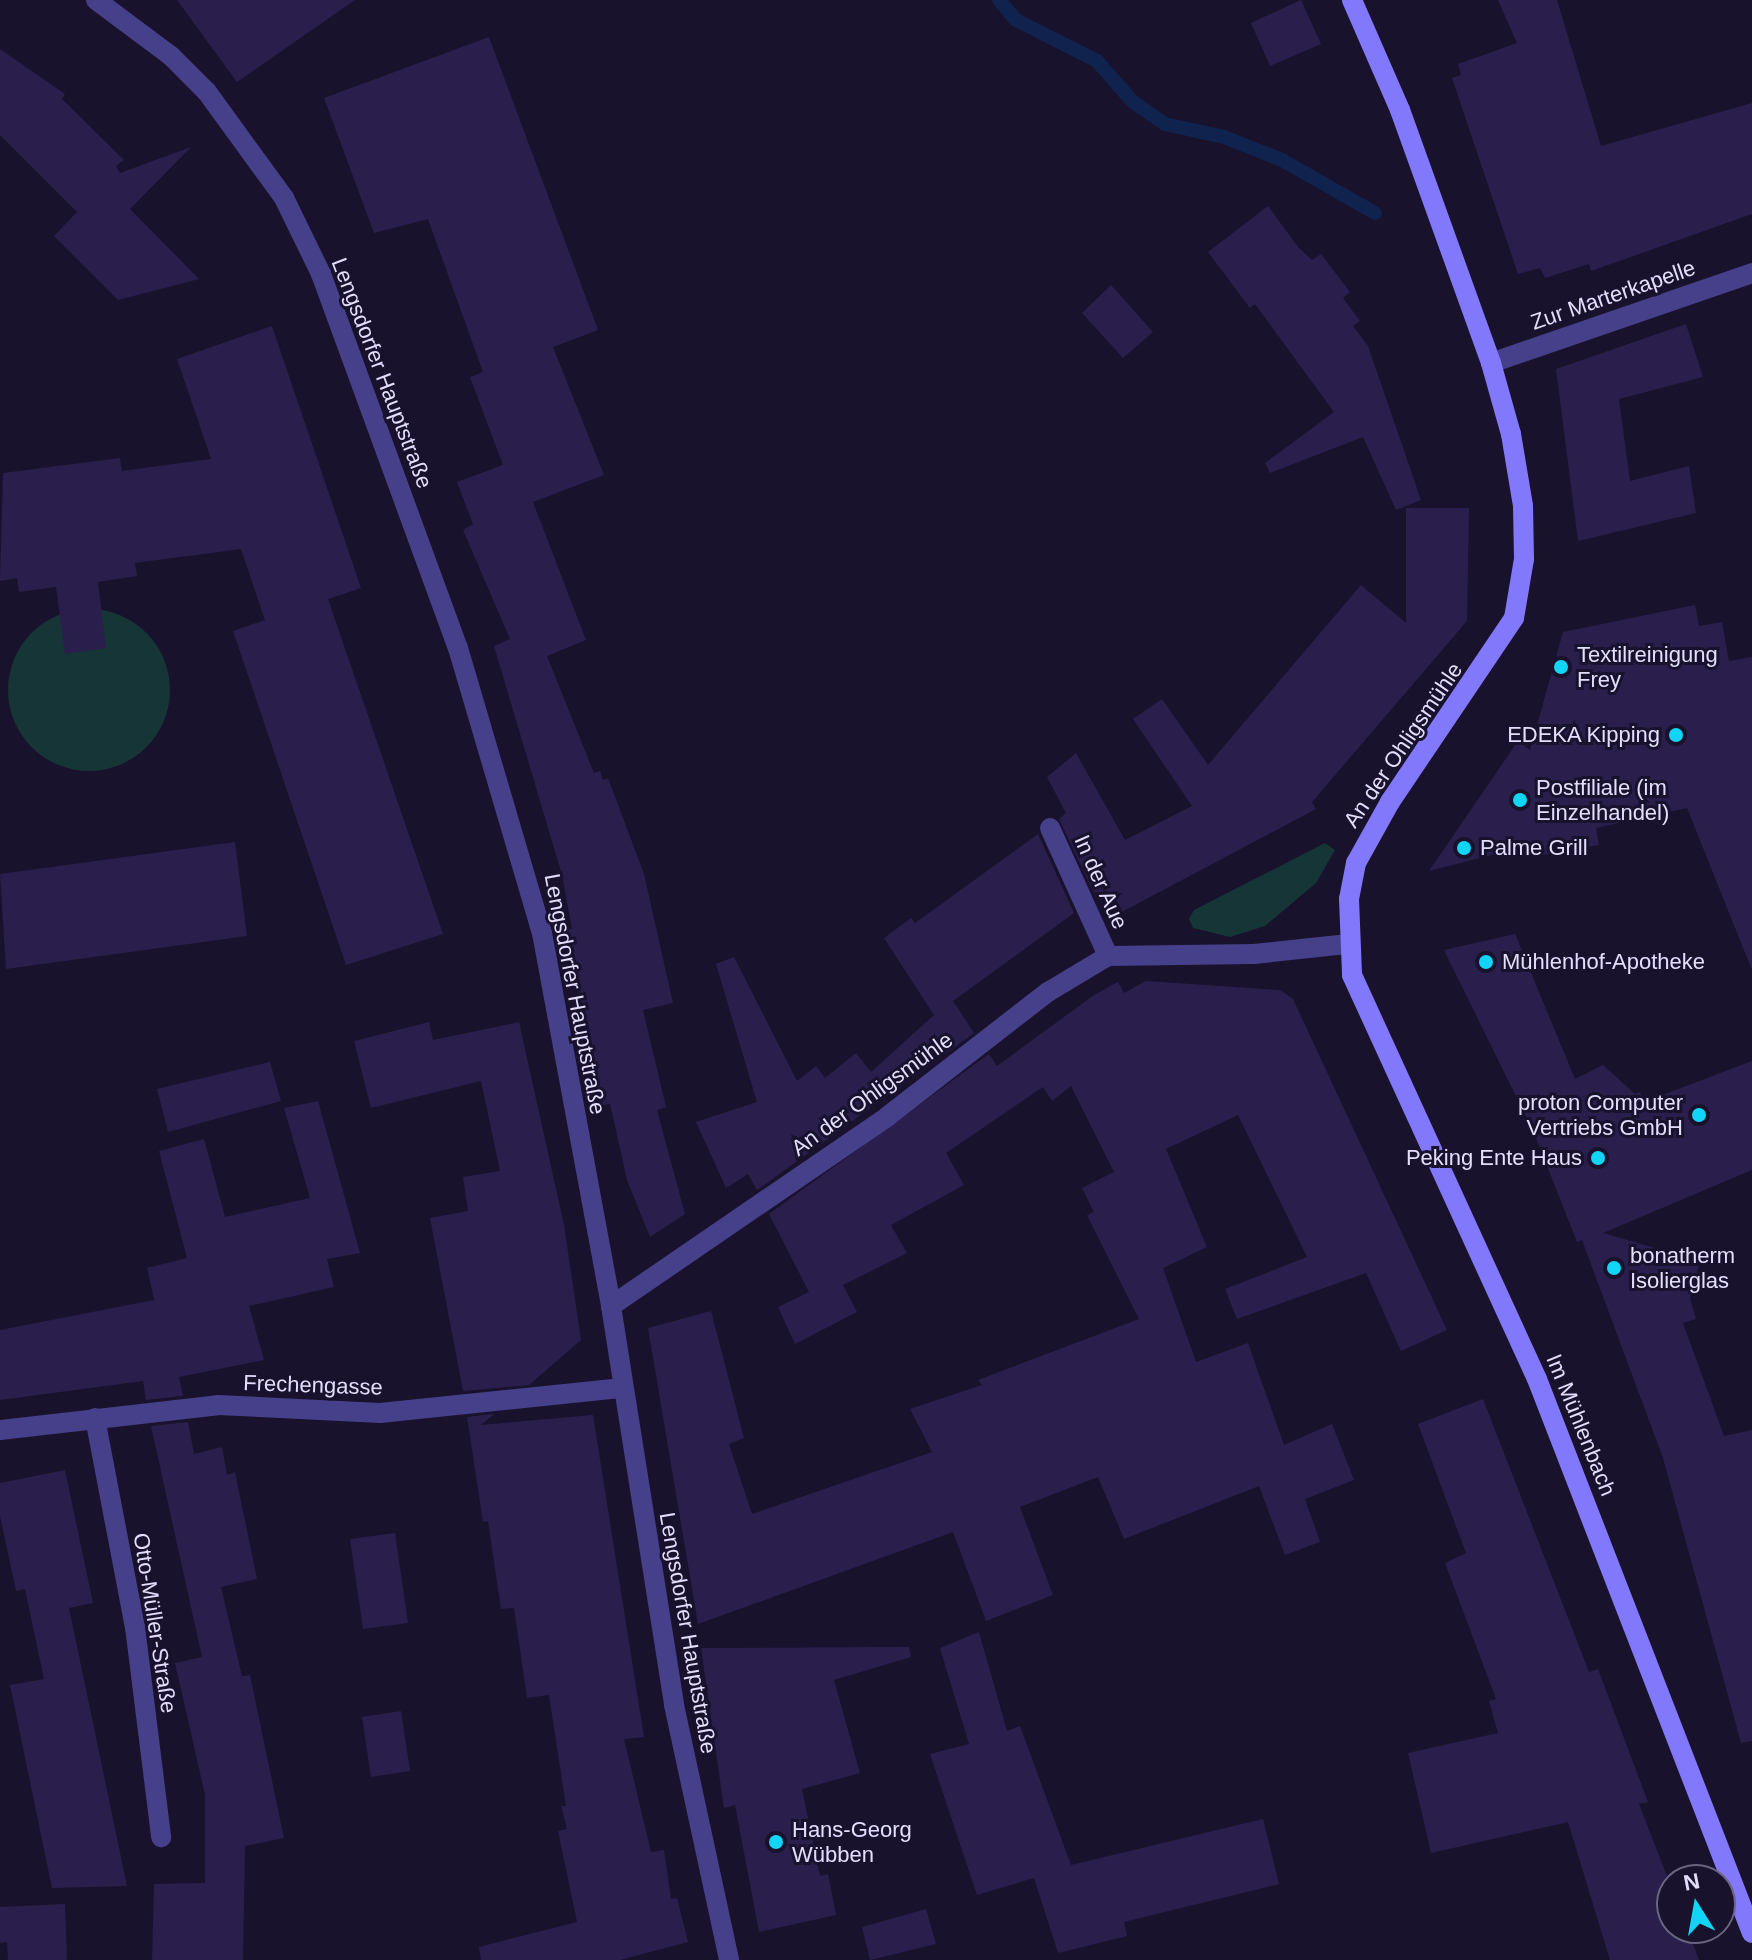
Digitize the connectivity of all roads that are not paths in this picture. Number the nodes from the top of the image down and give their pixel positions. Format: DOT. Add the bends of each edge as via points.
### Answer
graph roads {
  1 [pos="96,0"];
  2 [pos="1352,0"];
  3 [pos="1752,273"];
  4 [pos="1491,363"];
  5 [pos="1050,828"];
  6 [pos="1348,944"];
  7 [pos="1108,956"];
  8 [pos="611,1306"];
  9 [pos="623,1388"];
  10 [pos="95,1418"];
  11 [pos="0,1430"];
  12 [pos="161,1837"];
  13 [pos="1752,1933"];
  14 [pos="729,1960"];
  1 -- 8 [label="street, Lengsdorfer Hauptstraße" via="171,56 237,127 284,198 321,274 458,648 530,885"];
  2 -- 4 [label="street, An der Ohligsmühle" via="1424,172"];
  3 -- 4 [label="street, Zur Marterkapelle"];
  4 -- 6 [label="street, An der Ohligsmühle" via="1511,434 1523,506 1524,559 1514,618 1370,835 1356,863"];
  5 -- 7 [label="street, In der Aue"];
  6 -- 7 [label="street" via="1254,954"];
  6 -- 13 [label="street, Im Mühlenbach" via="1365,1010 1469,1222 1537,1379"];
  7 -- 8 [label="street, An der Ohligsmühle" via="1048,992 888,1116"];
  8 -- 9 [label="street, Lengsdorfer Hauptstraße"];
  9 -- 10 [label="street, Frechengasse" via="380,1413 218,1405"];
  9 -- 14 [label="street, Lengsdorfer Hauptstraße" via="674,1705"];
  10 -- 11 [label="street, Frechengasse"];
  10 -- 12 [label="street, Otto-Müller-Straße" via="135,1627"];
}
